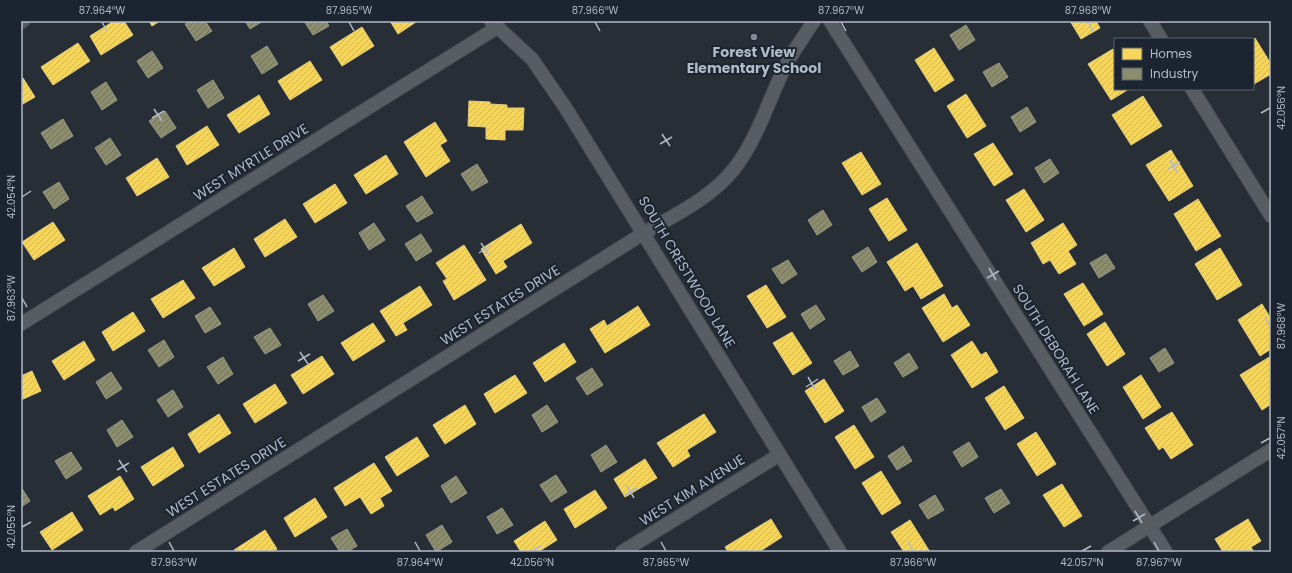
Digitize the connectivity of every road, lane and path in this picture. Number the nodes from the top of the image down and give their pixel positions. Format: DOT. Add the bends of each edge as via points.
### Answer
graph roads {
  1 [pos="814,21"];
  2 [pos="830,21"];
  3 [pos="1150,21"];
  4 [pos="495,24"];
  5 [pos="1160,38"];
  6 [pos="1193,90"];
  7 [pos="1271,216"];
  8 [pos="644,233"];
  9 [pos="21,324"];
  10 [pos="1271,450"];
  11 [pos="779,455"];
  12 [pos="1150,526"];
  13 [pos="136,552"];
  14 [pos="622,552"];
  15 [pos="840,552"];
  16 [pos="1108,552"];
  17 [pos="1166,552"];
  1 -- 8 [label="street, WEST ESTATES DRIVE" via="783,71 754,136 734,169 698,202"];
  2 -- 12 [label="street, SOUTH DEBORAH LANE"];
  3 -- 5 [label="street"];
  4 -- 8 [label="street, SOUTH CRESTWOOD LANE" via="532,59"];
  4 -- 9 [label="street, WEST MYRTLE DRIVE"];
  6 -- 7 [label="street"];
  8 -- 11 [label="street, SOUTH CRESTWOOD LANE"];
  8 -- 13 [label="street, WEST ESTATES DRIVE"];
  10 -- 12 [label="street"];
  11 -- 14 [label="street, WEST KIM AVENUE"];
  11 -- 15 [label="street, SOUTH CRESTWOOD LANE"];
  12 -- 16 [label="street"];
  12 -- 17 [label="street, SOUTH DEBORAH LANE"];
}
